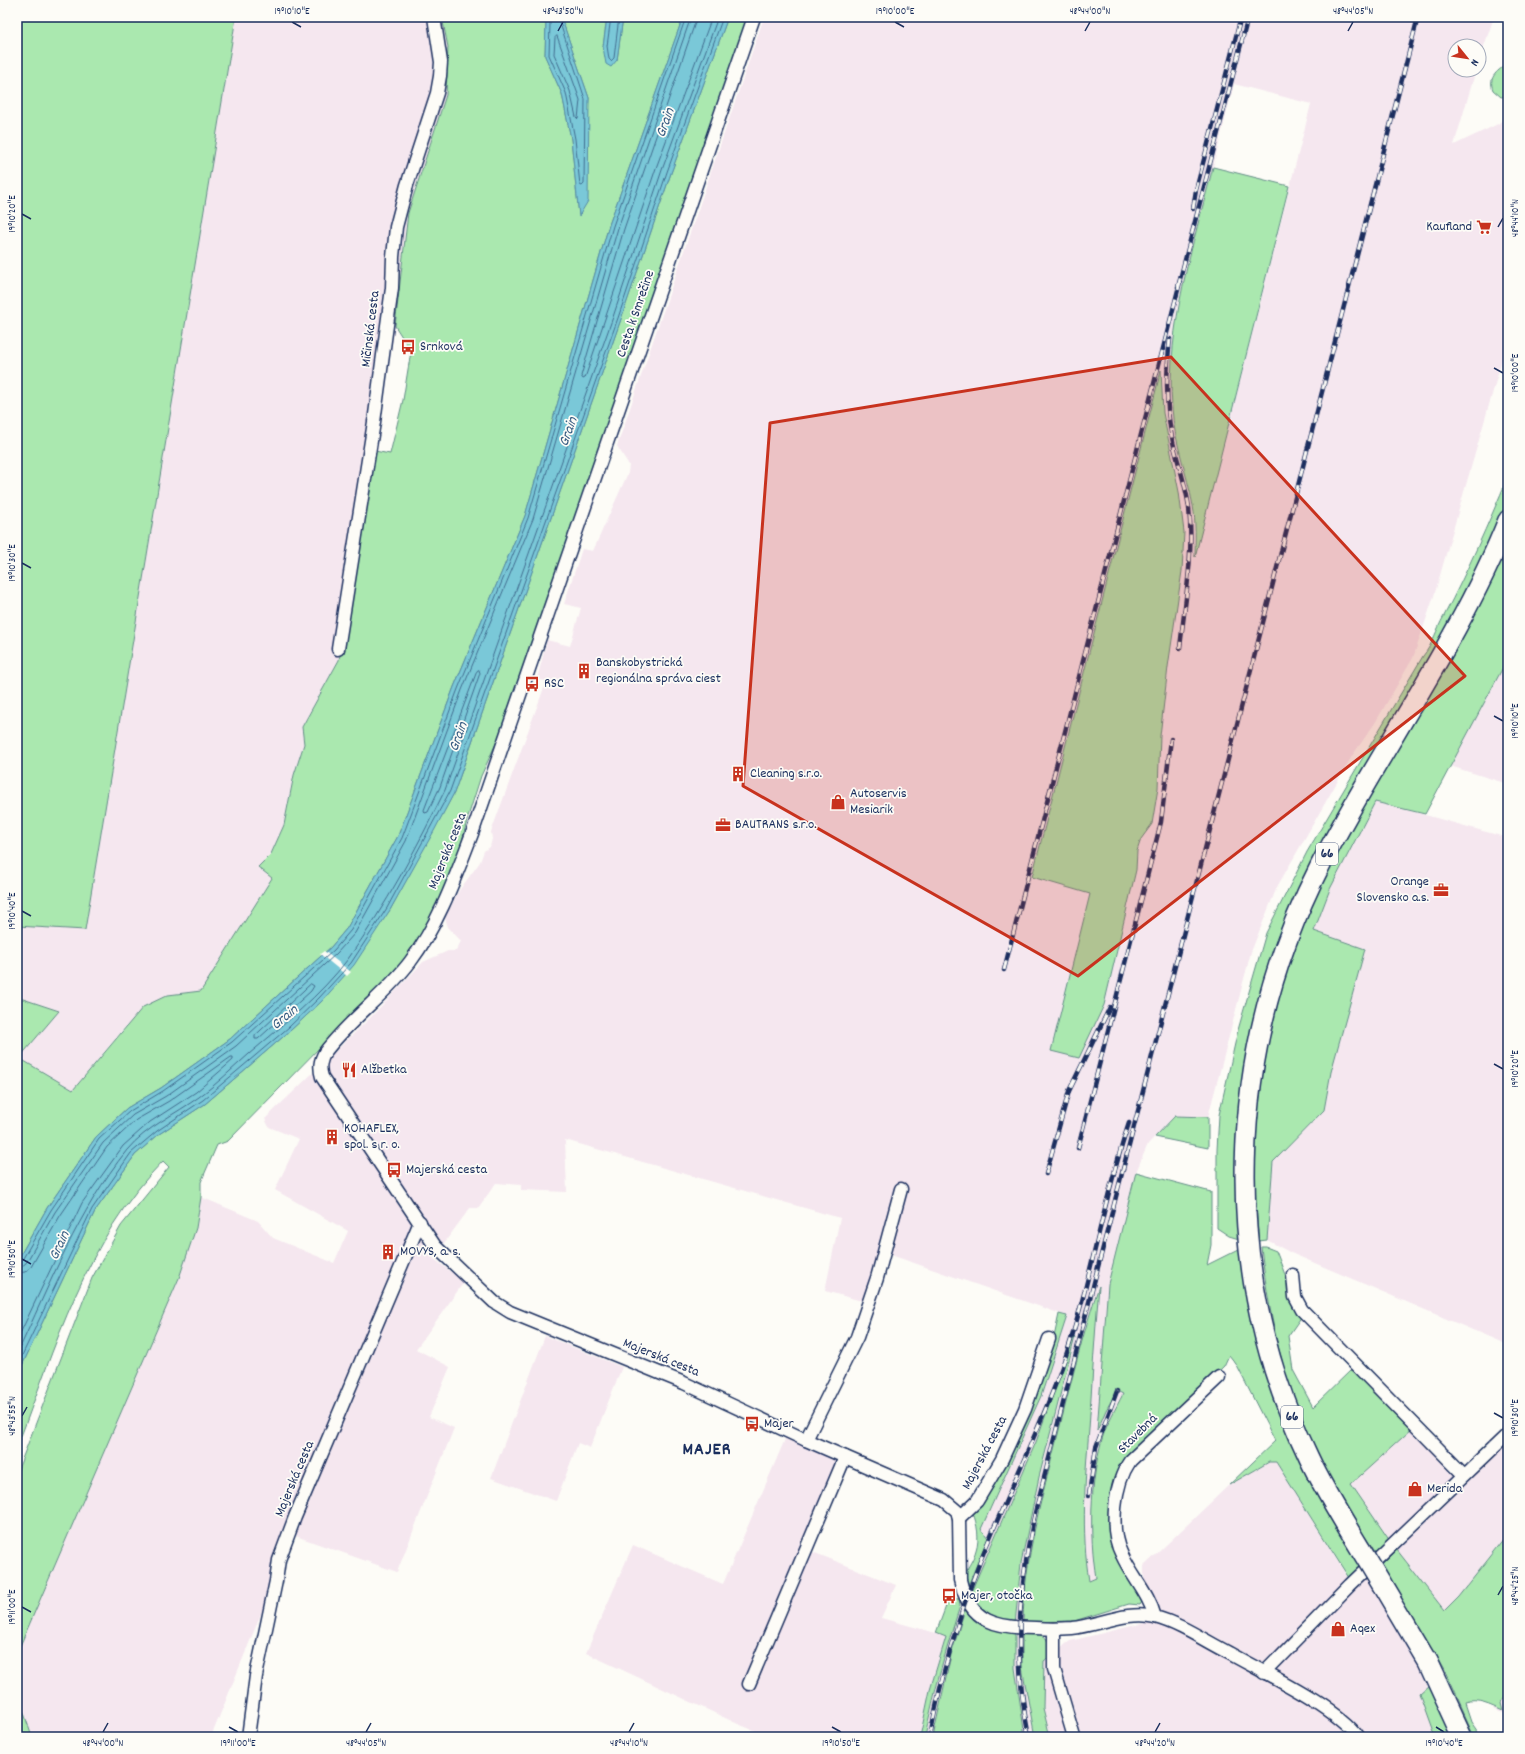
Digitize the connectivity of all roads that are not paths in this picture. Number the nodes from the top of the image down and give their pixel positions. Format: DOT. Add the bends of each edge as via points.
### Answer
graph roads {
  1 [pos="434,17"];
  2 [pos="754,17"];
  3 [pos="1508,520"];
  4 [pos="546,620"];
  5 [pos="338,649"];
  6 [pos="901,1189"];
  7 [pos="420,1222"];
  8 [pos="1293,1275"];
  9 [pos="1049,1339"];
  10 [pos="1219,1377"];
  11 [pos="1508,1434"];
  12 [pos="806,1440"];
  13 [pos="845,1457"];
  14 [pos="1464,1475"];
  15 [pos="959,1518"];
  16 [pos="1155,1617"];
  17 [pos="1054,1629"];
  18 [pos="1264,1673"];
  19 [pos="749,1684"];
  20 [pos="248,1737"];
  21 [pos="1074,1737"];
  22 [pos="1358,1737"];
  23 [pos="1462,1737"];
  1 -- 5 [label="street, Mičinská cesta" via="441,62 440,76 396,227 392,288 373,429"];
  2 -- 4 [label="street, Cesta k Smrečine"];
  3 -- 23 [label="main road, 66, bridge" via="1451,638 1321,865 1297,916 1267,1004 1253,1069 1245,1166 1246,1221 1253,1273 1263,1328 1288,1406 1308,1457 1427,1661"];
  4 -- 7 [label="street, Majerská cesta" via="471,836 434,922 410,962 330,1045 320,1061 322,1077"];
  6 -- 12 [label="street" via="877,1278 857,1337"];
  7 -- 12 [label="street, Majerská cesta" via="441,1252 494,1302 510,1312 684,1383"];
  7 -- 20 [label="street, Majerská cesta" via="279,1560 256,1676"];
  8 -- 14 [label="street" via="1295,1297 1302,1310"];
  9 -- 15 [label="street, Majerská cesta" via="1025,1409 1002,1459 977,1501"];
  10 -- 16 [label="street, Stavebná" via="1130,1461 1117,1488 1116,1534 1121,1553 1151,1604"];
  11 -- 14 [label="street"];
  12 -- 13 [label="street, Majerská cesta"];
  13 -- 15 [label="street, Majerská cesta" via="944,1500 957,1511"];
  13 -- 19 [label="street"];
  14 -- 18 [label="street" via="1344,1590"];
  15 -- 17 [label="street" via="960,1580 966,1598 978,1613 993,1624 1011,1628"];
  16 -- 17 [label="street" via="1125,1616 1072,1628"];
  16 -- 18 [label="street" via="1184,1629"];
  17 -- 21 [label="street" via="1054,1669"];
  18 -- 22 [label="street" via="1321,1706"];
}
